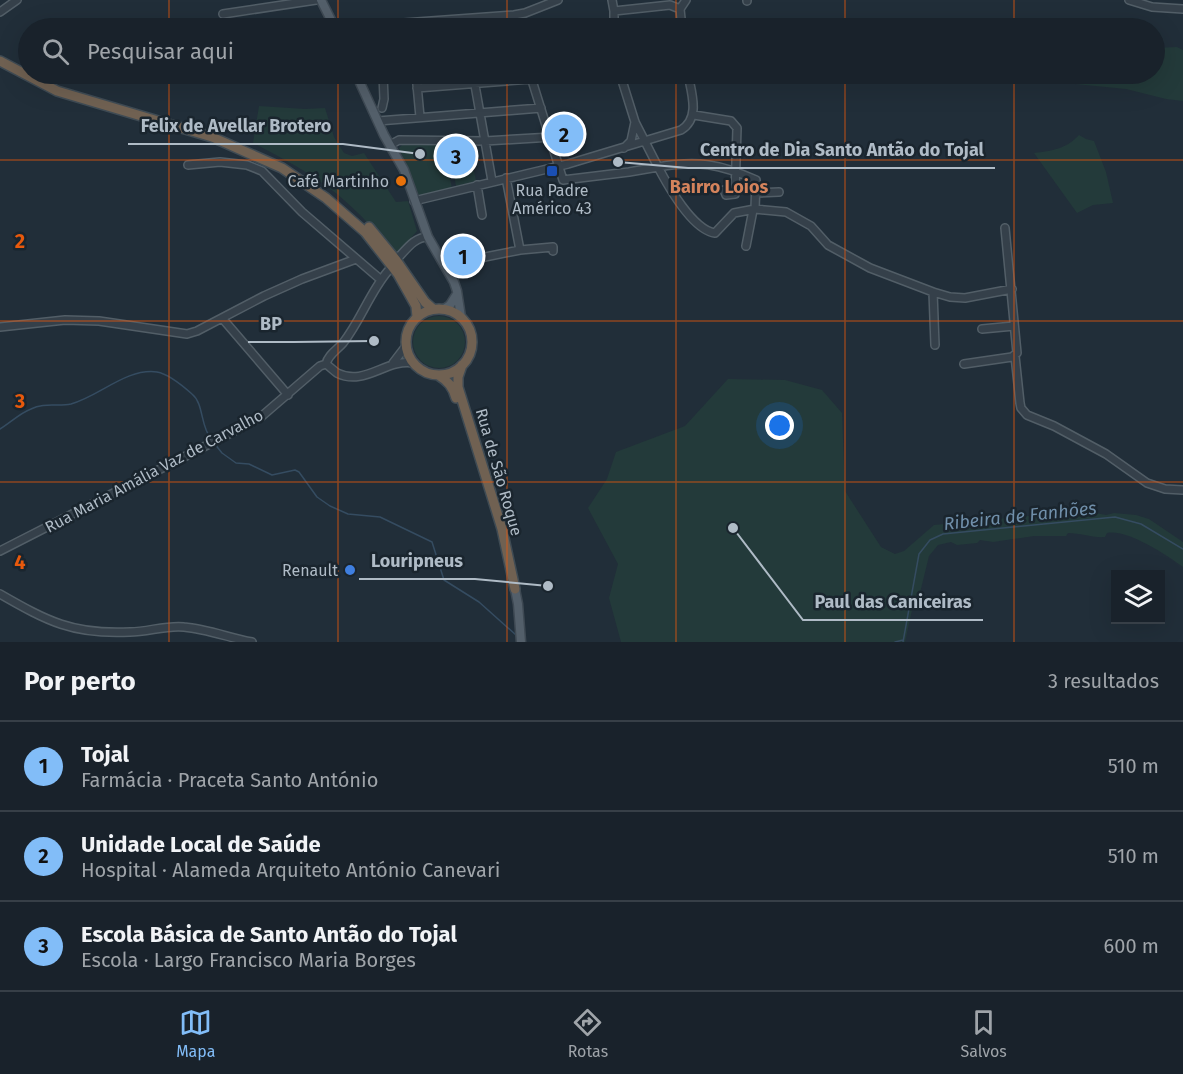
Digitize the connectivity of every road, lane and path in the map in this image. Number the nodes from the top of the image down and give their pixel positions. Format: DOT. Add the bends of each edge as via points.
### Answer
graph roads {
  1 [pos="17,0"];
  2 [pos="316,0"];
  3 [pos="321,0"];
  4 [pos="558,0"];
  5 [pos="612,0"];
  6 [pos="686,0"];
  7 [pos="1129,0"];
  8 [pos="642,4"];
  9 [pos="680,9"];
  10 [pos="1183,9"];
  11 [pos="614,11"];
  12 [pos="0,12"];
  13 [pos="223,14"];
  14 [pos="330,18"];
  15 [pos="473,18"];
  16 [pos="614,18"];
  17 [pos="681,18"];
  18 [pos="0,55"];
  19 [pos="0,61"];
  20 [pos="18,65"];
  21 [pos="18,70"];
  22 [pos="44,84"];
  23 [pos="56,84"];
  24 [pos="361,84"];
  25 [pos="383,84"];
  26 [pos="417,84"];
  27 [pos="463,84"];
  28 [pos="475,84"];
  29 [pos="534,84"];
  30 [pos="623,84"];
  31 [pos="689,84"];
  32 [pos="417,88"];
  33 [pos="382,108"];
  34 [pos="541,108"];
  35 [pos="480,113"];
  36 [pos="694,115"];
  37 [pos="420,117"];
  38 [pos="378,121"];
  39 [pos="635,122"];
  40 [pos="633,136"];
  41 [pos="552,137"];
  42 [pos="485,141"];
  43 [pos="641,143"];
  44 [pos="390,145"];
  45 [pos="624,148"];
  46 [pos="188,165"];
  47 [pos="560,166"];
  48 [pos="658,167"];
  49 [pos="736,171"];
  50 [pos="506,178"];
  51 [pos="492,181"];
  52 [pos="477,185"];
  53 [pos="724,190"];
  54 [pos="779,192"];
  55 [pos="756,193"];
  56 [pos="414,201"];
  57 [pos="754,210"];
  58 [pos="482,215"];
  59 [pos="1005,228"];
  60 [pos="429,237"];
  61 [pos="746,246"];
  62 [pos="520,250"];
  63 [pos="553,251"];
  64 [pos="356,259"];
  65 [pos="396,260"];
  66 [pos="470,260"];
  67 [pos="388,271"];
  68 [pos="381,279"];
  69 [pos="1012,289"];
  70 [pos="457,291"];
  71 [pos="933,292"];
  72 [pos="433,309"];
  73 [pos="444,309"];
  74 [pos="417,316"];
  75 [pos="461,316"];
  76 [pos="222,318"];
  77 [pos="1014,326"];
  78 [pos="0,327"];
  79 [pos="982,329"];
  80 [pos="935,345"];
  81 [pos="406,346"];
  82 [pos="1014,357"];
  83 [pos="393,363"];
  84 [pos="414,363"];
  85 [pos="326,364"];
  86 [pos="964,364"];
  87 [pos="462,365"];
  88 [pos="438,375"];
  89 [pos="288,395"];
  90 [pos="1183,490"];
  91 [pos="0,550"];
  92 [pos="515,589"];
  93 [pos="0,594"];
  94 [pos="252,642"];
  95 [pos="521,642"];
  1 -- 12 [label="street"];
  2 -- 13 [label="street"];
  3 -- 14 [label="main road"];
  4 -- 15 [label="street" via="525,13"];
  5 -- 11 [label="street"];
  6 -- 9 [label="street"];
  7 -- 10 [label="street" via="1152,7"];
  8 -- 9 [label="street"];
  8 -- 11 [label="street"];
  9 -- 17 [label="street"];
  11 -- 16 [label="street"];
  18 -- 20 [label="highway"];
  19 -- 21 [label="highway"];
  22 -- 74 [label="highway" via="212,137 282,168 326,198 365,232 398,274 416,306"];
  23 -- 65 [label="highway" via="215,132 286,164 370,228"];
  24 -- 38 [label="main road"];
  25 -- 33 [label="street"];
  26 -- 32 [label="street"];
  27 -- 32 [label="street"];
  28 -- 35 [label="street"];
  29 -- 34 [label="street"];
  30 -- 39 [label="street"];
  31 -- 36 [label="street"];
  32 -- 37 [label="street"];
  34 -- 35 [label="street"];
  34 -- 41 [label="street"];
  35 -- 37 [label="street"];
  35 -- 42 [label="street"];
  36 -- 43 [label="street" via="681,130"];
  36 -- 49 [label="street" via="731,121 737,129"];
  37 -- 38 [label="street"];
  38 -- 44 [label="main road"];
  39 -- 40 [label="street"];
  39 -- 43 [label="street"];
  40 -- 43 [label="street"];
  40 -- 45 [label="street"];
  41 -- 42 [label="street"];
  41 -- 47 [label="street"];
  42 -- 44 [label="street" via="399,140"];
  42 -- 51 [label="street"];
  43 -- 45 [label="street"];
  43 -- 48 [label="street"];
  44 -- 56 [label="main road" via="404,170"];
  45 -- 47 [label="street"];
  46 -- 64 [label="street" via="228,163 262,171"];
  47 -- 48 [label="street" via="564,180"];
  47 -- 50 [label="street"];
  48 -- 49 [label="street" via="711,164"];
  48 -- 57 [label="street" via="692,218 709,232 715,233 734,213"];
  49 -- 53 [label="street" via="735,194 726,195"];
  49 -- 55 [label="street" via="756,180"];
  50 -- 51 [label="street"];
  50 -- 62 [label="street"];
  51 -- 52 [label="street"];
  52 -- 56 [label="street"];
  52 -- 58 [label="street"];
  54 -- 55 [label="street"];
  55 -- 57 [label="street"];
  56 -- 60 [label="main road"];
  57 -- 61 [label="street"];
  57 -- 71 [label="street" via="786,212 811,226 828,245 870,268"];
  59 -- 69 [label="street"];
  60 -- 65 [label="street" via="414,241"];
  60 -- 70 [label="main road"];
  62 -- 63 [label="street" via="553,247"];
  62 -- 66 [label="street"];
  64 -- 68 [label="street"];
  64 -- 76 [label="street" via="302,279"];
  65 -- 72 [label="highway"];
  67 -- 68 [label="street, Rua Maria Amália Vaz de Carvalho"];
  68 -- 85 [label="street, Rua Maria Amália Vaz de Carvalho" via="361,317"];
  69 -- 71 [label="street" via="965,298"];
  69 -- 77 [label="street"];
  70 -- 73 [label="main road" via="455,299"];
  70 -- 75 [label="main road"];
  71 -- 80 [label="street"];
  72 -- 73 [label="highway"];
  72 -- 74 [label="highway"];
  73 -- 75 [label="highway"];
  74 -- 81 [label="highway" via="410,325"];
  75 -- 87 [label="highway" via="471,336 468,356"];
  76 -- 78 [label="street" via="187,334 99,321 65,320"];
  76 -- 89 [label="street"];
  77 -- 79 [label="street"];
  77 -- 82 [label="street"];
  81 -- 83 [label="street"];
  81 -- 84 [label="highway"];
  82 -- 86 [label="street"];
  82 -- 90 [label="street" via="1021,408 1027,415 1106,454 1154,486"];
  83 -- 84 [label="street"];
  83 -- 85 [label="street" via="370,374 351,377"];
  84 -- 88 [label="highway" via="427,373"];
  85 -- 89 [label="street, Rua Maria Amália Vaz de Carvalho"];
  87 -- 88 [label="highway"];
  87 -- 92 [label="highway, Rua de São Roque" via="458,387 502,529"];
  88 -- 92 [label="highway, Rua de São Roque" via="453,389"];
  89 -- 91 [label="street, Rua Maria Amália Vaz de Carvalho" via="262,416 210,444"];
  92 -- 95 [label="main road, Rua de São Roque"];
  93 -- 94 [label="street" via="40,617 87,631 187,627"];
}
